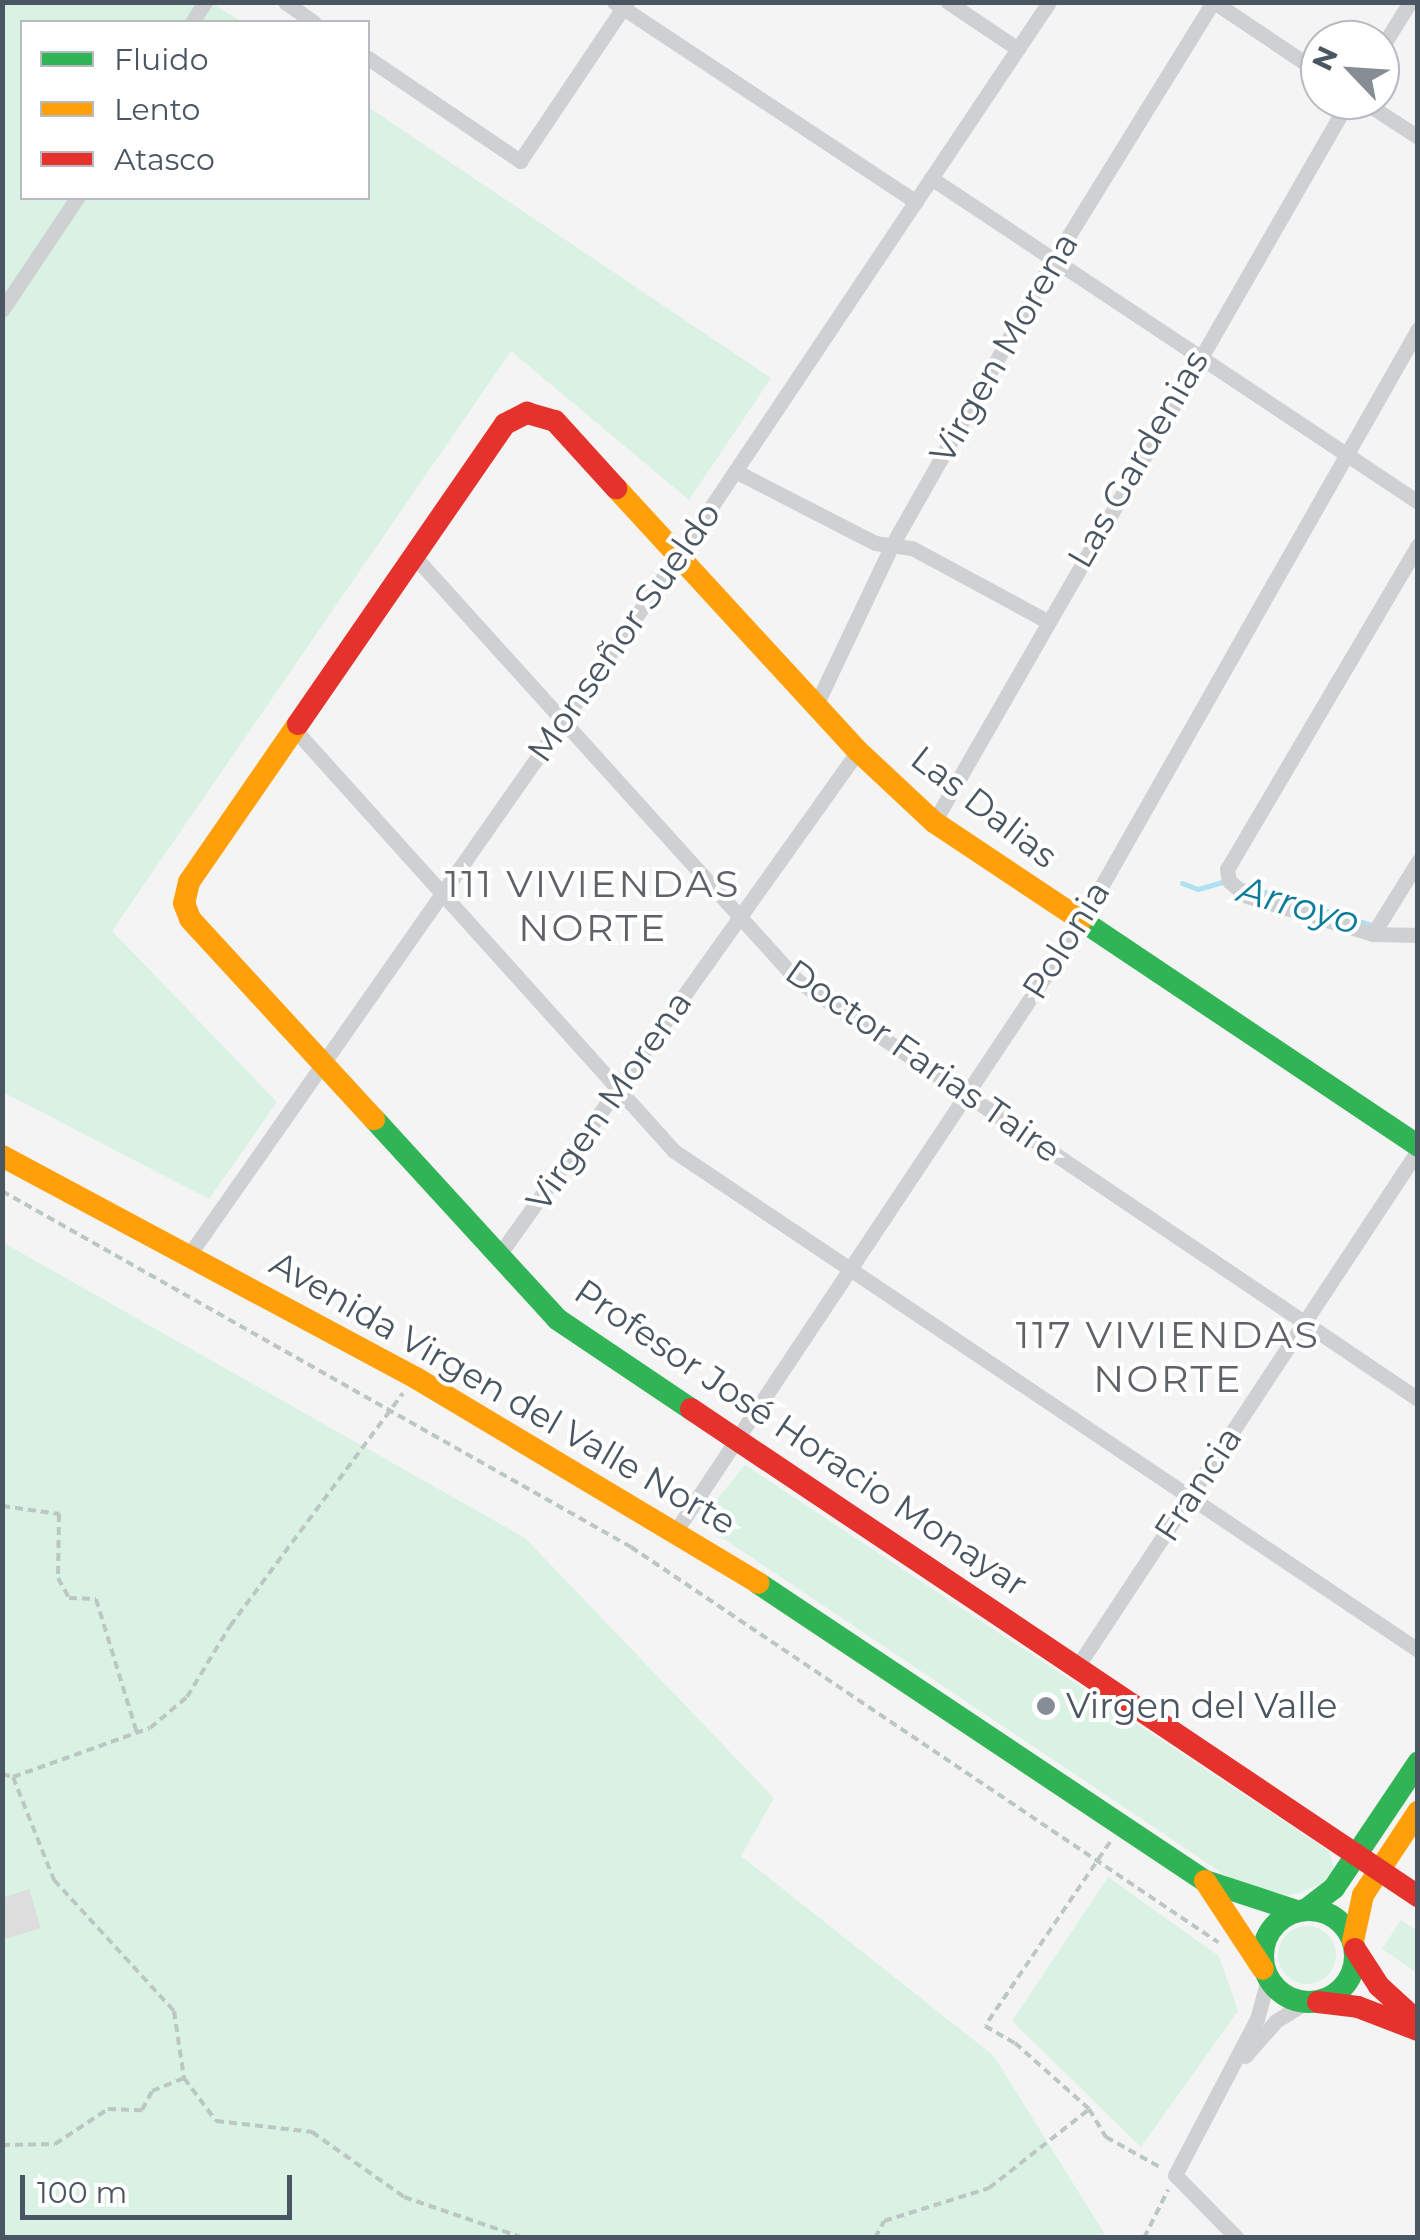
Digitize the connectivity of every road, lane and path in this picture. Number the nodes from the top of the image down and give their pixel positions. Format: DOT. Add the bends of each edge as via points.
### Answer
graph roads {
  1 [pos="285,2"];
  2 [pos="948,2"];
  3 [pos="1050,2"];
  4 [pos="1214,2"];
  5 [pos="621,4"];
  6 [pos="311,20"];
  7 [pos="1018,49"];
  8 [pos="370,59"];
  9 [pos="1300,60"];
  10 [pos="1337,120"];
  11 [pos="1392,120"];
  12 [pos="1418,137"];
  13 [pos="932,178"];
  14 [pos="75,200"];
  15 [pos="916,202"];
  16 [pos="1053,262"];
  17 [pos="2,310"];
  18 [pos="1418,329"];
  19 [pos="1195,358"];
  20 [pos="1343,455"];
  21 [pos="735,470"];
  22 [pos="1418,502"];
  23 [pos="1418,544"];
  24 [pos="892,545"];
  25 [pos="679,555"];
  26 [pos="414,557"];
  27 [pos="1045,620"];
  28 [pos="816,705"];
  29 [pos="563,721"];
  30 [pos="296,731"];
  31 [pos="858,750"];
  32 [pos="934,822"];
  33 [pos="1418,861"];
  34 [pos="442,894"];
  35 [pos="740,916"];
  36 [pos="1081,922"];
  37 [pos="1373,934"];
  38 [pos="1418,936"];
  39 [pos="323,1063"];
  40 [pos="618,1088"];
  41 [pos="966,1095"];
  42 [pos="1418,1148"];
  43 [pos="2,1156"];
  44 [pos="2,1191"];
  45 [pos="189,1255"];
  46 [pos="499,1255"];
  47 [pos="850,1269"];
  48 [pos="1304,1323"];
  49 [pos="416,1378"];
  50 [pos="1418,1399"];
  51 [pos="388,1413"];
  52 [pos="737,1439"];
  53 [pos="1190,1497"];
  54 [pos="2,1506"];
  55 [pos="678,1529"];
  56 [pos="1418,1650"];
  57 [pos="1077,1667"];
  58 [pos="136,1733"];
  59 [pos="1418,1762"];
  60 [pos="2,1774"];
  61 [pos="13,1776"];
  62 [pos="1418,1812"];
  63 [pos="1121,1825"];
  64 [pos="1356,1854"];
  65 [pos="1097,1860"];
  66 [pos="1379,1870"];
  67 [pos="1205,1882"];
  68 [pos="1418,1896"];
  69 [pos="1302,1910"];
  70 [pos="1354,1945"];
  71 [pos="1230,1951"];
  72 [pos="1266,1976"];
  73 [pos="1311,2003"];
  74 [pos="1418,2026"];
  75 [pos="184,2078"];
  76 [pos="1227,2078"];
  77 [pos="1088,2109"];
  78 [pos="2,2145"];
  79 [pos="1175,2175"];
  80 [pos="524,2238"];
  81 [pos="875,2238"];
  82 [pos="1144,2238"];
  83 [pos="1236,2238"];
  1 -- 6 [label="street"];
  2 -- 7 [label="street"];
  3 -- 7 [label="street, Monseñor Sueldo"];
  4 -- 9 [label="street"];
  4 -- 16 [label="street, Virgen Morena"];
  5 -- 8 [label="street" via="520,161"];
  5 -- 15 [label="street"];
  7 -- 13 [label="street, Monseñor Sueldo"];
  10 -- 19 [label="street, Las Gardenias"];
  11 -- 12 [label="street"];
  13 -- 15 [label="street, Monseñor Sueldo"];
  13 -- 16 [label="street"];
  14 -- 17 [label="street"];
  15 -- 21 [label="street, Monseñor Sueldo"];
  16 -- 19 [label="street"];
  16 -- 24 [label="street, Virgen Morena"];
  18 -- 20 [label="street, Polonia"];
  19 -- 20 [label="street"];
  19 -- 27 [label="street, Las Gardenias"];
  20 -- 22 [label="street"];
  20 -- 36 [label="street, Polonia"];
  21 -- 24 [label="street" via="874,542"];
  21 -- 25 [label="street, Monseñor Sueldo"];
  23 -- 37 [label="street" via="1227,869 1228,881 1247,896"];
  24 -- 27 [label="street" via="912,548"];
  24 -- 28 [label="street, Virgen Morena"];
  25 -- 26 [label="street, Las Dalias" via="555,420 527,413 504,424"];
  25 -- 28 [label="street, Las Dalias"];
  25 -- 29 [label="street, Monseñor Sueldo"];
  26 -- 29 [label="street, Doctor Farias Taire"];
  26 -- 30 [label="street"];
  27 -- 32 [label="street, Las Gardenias"];
  28 -- 31 [label="street, Las Dalias"];
  29 -- 34 [label="street, Monseñor Sueldo"];
  29 -- 35 [label="street, Doctor Farias Taire"];
  30 -- 34 [label="street"];
  30 -- 39 [label="street, Profesor José Horacio Monayar" via="189,882 184,904 190,919"];
  31 -- 32 [label="street, Las Dalias"];
  31 -- 35 [label="street, Virgen Morena"];
  32 -- 36 [label="street, Las Dalias"];
  33 -- 37 [label="street"];
  34 -- 39 [label="street, Monseñor Sueldo"];
  34 -- 40 [label="street"];
  35 -- 40 [label="street, Virgen Morena"];
  35 -- 41 [label="street, Doctor Farias Taire" via="798,981"];
  36 -- 41 [label="street, Polonia"];
  36 -- 42 [label="street, Las Dalias"];
  37 -- 38 [label="street"];
  39 -- 45 [label="street, Monseñor Sueldo"];
  39 -- 46 [label="street, Profesor José Horacio Monayar"];
  40 -- 46 [label="street, Virgen Morena"];
  40 -- 47 [label="street" via="674,1150"];
  41 -- 47 [label="street, Polonia"];
  41 -- 48 [label="street, Doctor Farias Taire"];
  42 -- 48 [label="street, Francia"];
  43 -- 45 [label="street, Avenida Virgen del Valle Norte"];
  44 -- 51 [label="path" via="272,1340"];
  45 -- 49 [label="street, Avenida Virgen del Valle Norte"];
  46 -- 52 [label="street, Profesor José Horacio Monayar" via="557,1318"];
  47 -- 52 [label="street, Polonia"];
  47 -- 53 [label="street"];
  48 -- 50 [label="street, Doctor Farias Taire"];
  48 -- 53 [label="street, Francia"];
  49 -- 51 [label="path"];
  49 -- 55 [label="street, Avenida Virgen del Valle Norte"];
  51 -- 58 [label="path" via="230,1626 187,1697"];
  51 -- 65 [label="path" via="452,1442 631,1547"];
  52 -- 55 [label="street, Polonia"];
  52 -- 57 [label="street, Profesor José Horacio Monayar"];
  53 -- 56 [label="street"];
  53 -- 57 [label="street, Francia"];
  54 -- 58 [label="path" via="59,1514 58,1578 69,1598 96,1599"];
  55 -- 63 [label="street, Avenida Virgen del Valle Norte"];
  57 -- 64 [label="street, Profesor José Horacio Monayar"];
  58 -- 61 [label="path"];
  59 -- 64 [label="street"];
  60 -- 61 [label="path"];
  61 -- 75 [label="path" via="54,1880 174,2011"];
  62 -- 66 [label="street"];
  63 -- 65 [label="path"];
  63 -- 67 [label="street, Avenida Virgen del Valle Norte"];
  64 -- 66 [label="street, Profesor José Horacio Monayar"];
  64 -- 69 [label="street" via="1334,1888"];
  65 -- 71 [label="path"];
  65 -- 77 [label="path" via="985,2026 1016,2043"];
  66 -- 68 [label="street, Profesor José Horacio Monayar"];
  66 -- 70 [label="street" via="1358,1906"];
  67 -- 69 [label="street, Avenida Virgen del Valle Norte"];
  67 -- 72 [label="street, Avenida Virgen del Valle Norte"];
  69 -- 70 [label="street" via="1336,1918"];
  69 -- 72 [label="street" via="1272,1928 1262,1957"];
  70 -- 73 [label="street" via="1351,1977"];
  70 -- 74 [label="street" via="1378,1986"];
  72 -- 73 [label="street" via="1283,1996"];
  72 -- 76 [label="street" via="1258,2019"];
  73 -- 74 [label="street" via="1358,2007"];
  73 -- 76 [label="street" via="1276,2022"];
  75 -- 78 [label="path" via="152,2092 142,2110 108,2109 54,2144"];
  75 -- 80 [label="path" via="216,2121 312,2132 404,2196"];
  76 -- 79 [label="street"];
  77 -- 79 [label="path" via="1106,2137"];
  77 -- 81 [label="path" via="989,2188 884,2221"];
  79 -- 82 [label="path"];
  79 -- 83 [label="street"];
}
